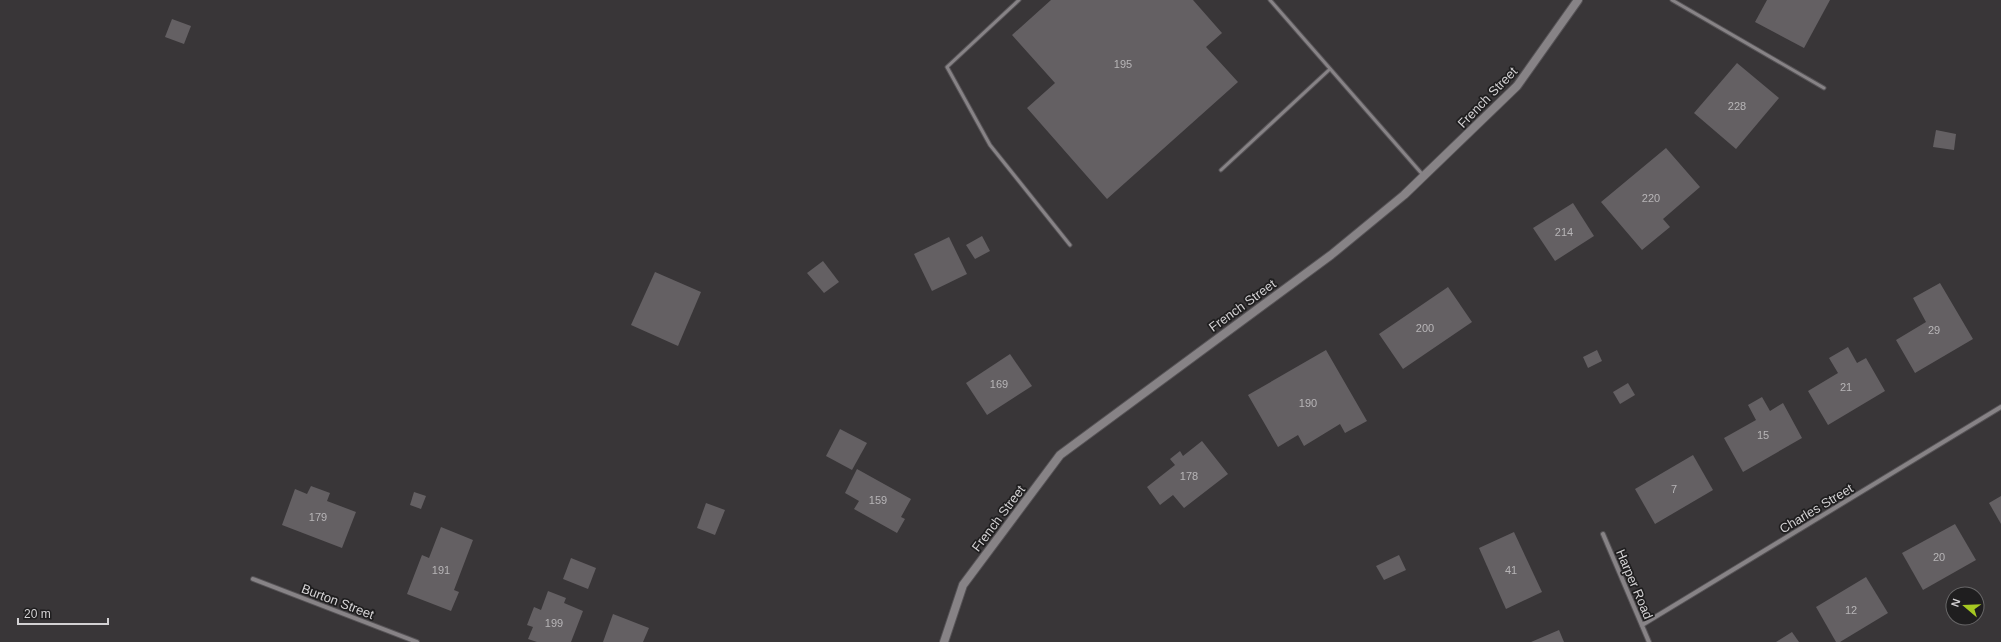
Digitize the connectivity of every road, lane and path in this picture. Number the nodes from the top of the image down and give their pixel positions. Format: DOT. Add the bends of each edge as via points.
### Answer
graph roads {
  1 [pos="1018,0"];
  2 [pos="1270,0"];
  3 [pos="1578,0"];
  4 [pos="1672,0"];
  5 [pos="1330,69"];
  6 [pos="1824,88"];
  7 [pos="1221,170"];
  8 [pos="1424,177"];
  9 [pos="1070,245"];
  10 [pos="2001,407"];
  11 [pos="1603,534"];
  12 [pos="253,579"];
  13 [pos="1642,625"];
  14 [pos="417,642"];
  15 [pos="944,642"];
  16 [pos="1649,642"];
  1 -- 9 [label="lane" via="947,67 990,145"];
  2 -- 5 [label="lane"];
  3 -- 8 [label="street, French Street" via="1517,86"];
  4 -- 6 [label="lane"];
  5 -- 7 [label="lane"];
  5 -- 8 [label="lane"];
  8 -- 15 [label="street, French Street" via="1331,255 1060,455 963,585"];
  10 -- 13 [label="street, Charles Street"];
  11 -- 13 [label="street, Harper Road"];
  12 -- 14 [label="street, Burton Street"];
  13 -- 16 [label="street, Harper Road"];
}
